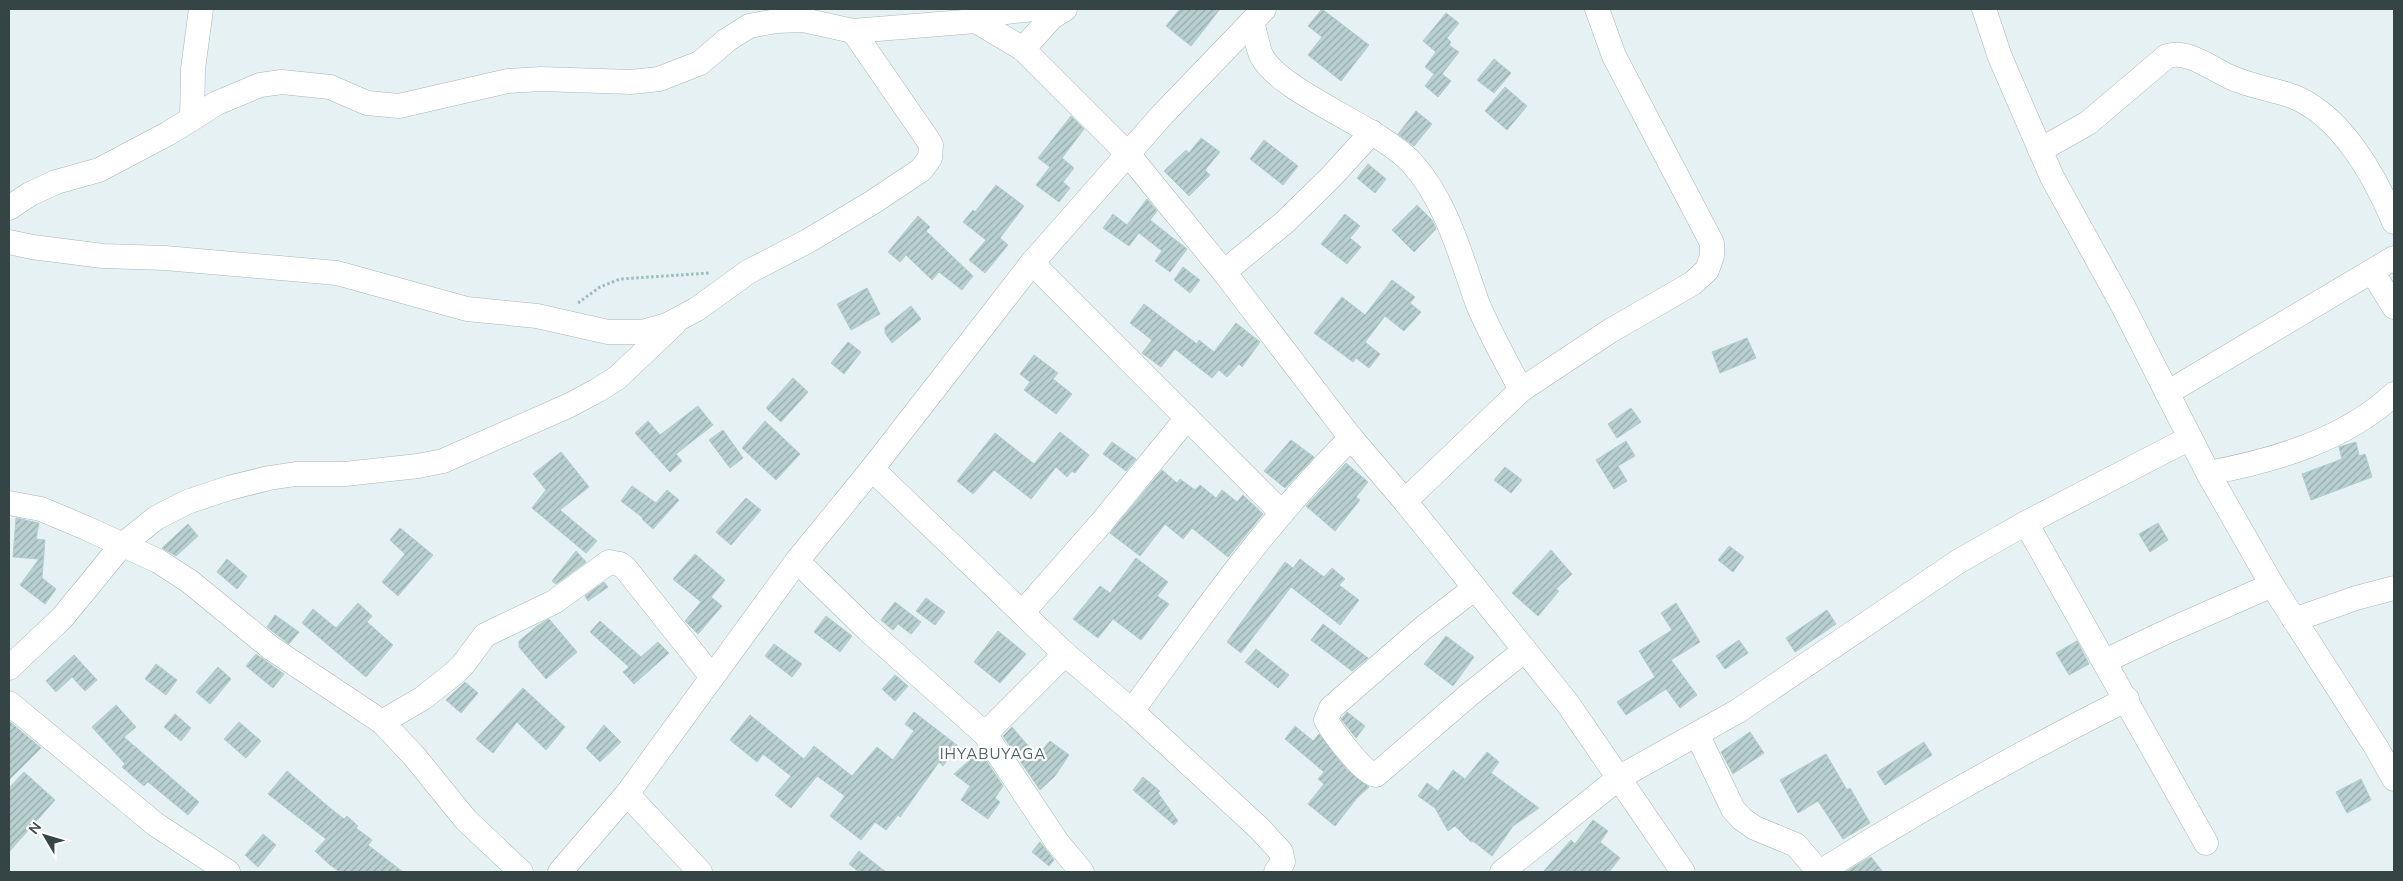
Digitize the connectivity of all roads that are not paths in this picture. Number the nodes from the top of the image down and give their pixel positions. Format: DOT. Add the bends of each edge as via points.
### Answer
graph roads {
  1 [pos="201,9"];
  2 [pos="1034,9"];
  3 [pos="1065,9"];
  4 [pos="1597,9"];
  5 [pos="1984,9"];
  6 [pos="799,14"];
  7 [pos="1258,15"];
  8 [pos="976,21"];
  9 [pos="853,31"];
  10 [pos="1024,49"];
  11 [pos="192,119"];
  12 [pos="1372,132"];
  13 [pos="2040,150"];
  14 [pos="1128,154"];
  15 [pos="9,208"];
  16 [pos="2394,222"];
  17 [pos="9,242"];
  18 [pos="2394,258"];
  19 [pos="1032,263"];
  20 [pos="1224,272"];
  21 [pos="2373,273"];
  22 [pos="2394,307"];
  23 [pos="679,318"];
  24 [pos="1521,390"];
  25 [pos="2167,393"];
  26 [pos="2394,394"];
  27 [pos="2384,410"];
  28 [pos="1187,418"];
  29 [pos="1351,438"];
  30 [pos="2190,438"];
  31 [pos="872,469"];
  32 [pos="2208,473"];
  33 [pos="1405,501"];
  34 [pos="9,503"];
  35 [pos="1282,513"];
  36 [pos="2026,523"];
  37 [pos="122,546"];
  38 [pos="797,561"];
  39 [pos="2272,585"];
  40 [pos="1475,588"];
  41 [pos="2394,588"];
  42 [pos="1022,613"];
  43 [pos="2294,620"];
  44 [pos="1525,650"];
  45 [pos="1065,654"];
  46 [pos="2105,662"];
  47 [pos="9,668"];
  48 [pos="712,677"];
  49 [pos="2127,699"];
  50 [pos="9,703"];
  51 [pos="1132,711"];
  52 [pos="382,722"];
  53 [pos="985,734"];
  54 [pos="1697,734"];
  55 [pos="1620,778"];
  56 [pos="2394,780"];
  57 [pos="627,794"];
  58 [pos="2206,843"];
  59 [pos="228,872"];
  60 [pos="521,872"];
  61 [pos="560,872"];
  62 [pos="700,872"];
  63 [pos="1082,872"];
  64 [pos="1276,872"];
  65 [pos="1502,872"];
  66 [pos="1683,872"];
  67 [pos="1820,872"];
  1 -- 11 [label="street" via="192,69"];
  2 -- 8 [label="street" via="997,13"];
  3 -- 10 [label="street" via="1052,17"];
  4 -- 24 [label="street" via="1614,56 1712,243 1712,256 1707,270 1693,282 1610,331"];
  5 -- 13 [label="street" via="2000,57"];
  6 -- 9 [label="street"];
  6 -- 11 [label="street" via="749,26 700,63 659,79 631,82 508,81 398,106 367,103 330,87 282,82 242,91"];
  7 -- 12 [label="street" via="1262,55 1270,66 1300,89"];
  7 -- 14 [label="street"];
  8 -- 9 [label="street"];
  8 -- 10 [label="street"];
  9 -- 23 [label="street" via="931,145 930,158 921,170 873,202 748,272"];
  10 -- 14 [label="street"];
  11 -- 15 [label="street" via="99,170 56,182"];
  12 -- 20 [label="street" via="1285,222"];
  12 -- 24 [label="street" via="1410,161 1426,180 1440,206 1482,311"];
  13 -- 16 [label="street" via="2088,123 2167,56 2183,54 2233,79 2293,97 2324,115 2364,164"];
  13 -- 25 [label="street"];
  14 -- 19 [label="street"];
  14 -- 20 [label="street"];
  17 -- 23 [label="street" via="103,256 337,273 467,310 537,316 608,332 642,332"];
  18 -- 21 [label="street"];
  19 -- 28 [label="street"];
  19 -- 31 [label="street"];
  20 -- 29 [label="street"];
  21 -- 22 [label="street"];
  21 -- 25 [label="street"];
  23 -- 37 [label="street" via="662,338 598,390 444,461 345,474 296,474 229,488 187,502 156,518"];
  24 -- 33 [label="street"];
  25 -- 30 [label="street"];
  26 -- 27 [label="street"];
  27 -- 32 [label="street" via="2292,453 2254,465"];
  28 -- 35 [label="street"];
  28 -- 42 [label="street"];
  29 -- 33 [label="street"];
  29 -- 35 [label="street" via="1320,468"];
  30 -- 32 [label="street"];
  30 -- 36 [label="street"];
  31 -- 38 [label="street"];
  31 -- 42 [label="street"];
  32 -- 39 [label="street"];
  33 -- 40 [label="street"];
  34 -- 37 [label="street" via="41,509"];
  35 -- 51 [label="street" via="1197,621"];
  36 -- 46 [label="street"];
  36 -- 54 [label="street" via="1959,561 1791,676"];
  37 -- 47 [label="street" via="62,618"];
  37 -- 52 [label="street" via="158,561 190,581 271,648"];
  38 -- 48 [label="street"];
  38 -- 53 [label="street" via="868,630"];
  39 -- 43 [label="street"];
  39 -- 46 [label="street"];
  40 -- 44 [label="street"];
  40 -- 44 [label="street" via="1423,628 1331,708 1326,720 1330,728 1366,770 1376,775"];
  41 -- 43 [label="street"];
  42 -- 45 [label="street"];
  43 -- 56 [label="street"];
  44 -- 55 [label="street"];
  45 -- 51 [label="street"];
  45 -- 53 [label="street"];
  46 -- 49 [label="street"];
  48 -- 52 [label="street" via="626,569 609,562 554,602 484,635 452,675 423,698"];
  48 -- 57 [label="street"];
  49 -- 58 [label="street"];
  49 -- 67 [label="street" via="2022,752 1905,818"];
  50 -- 59 [label="street" via="155,824"];
  51 -- 64 [label="street" via="1282,852 1284,862"];
  52 -- 60 [label="street" via="466,820"];
  53 -- 63 [label="street" via="1057,842"];
  54 -- 55 [label="street"];
  54 -- 67 [label="street" via="1733,809 1755,828 1796,845"];
  55 -- 65 [label="street"];
  55 -- 66 [label="street"];
  57 -- 61 [label="street"];
  57 -- 62 [label="street"];
}
